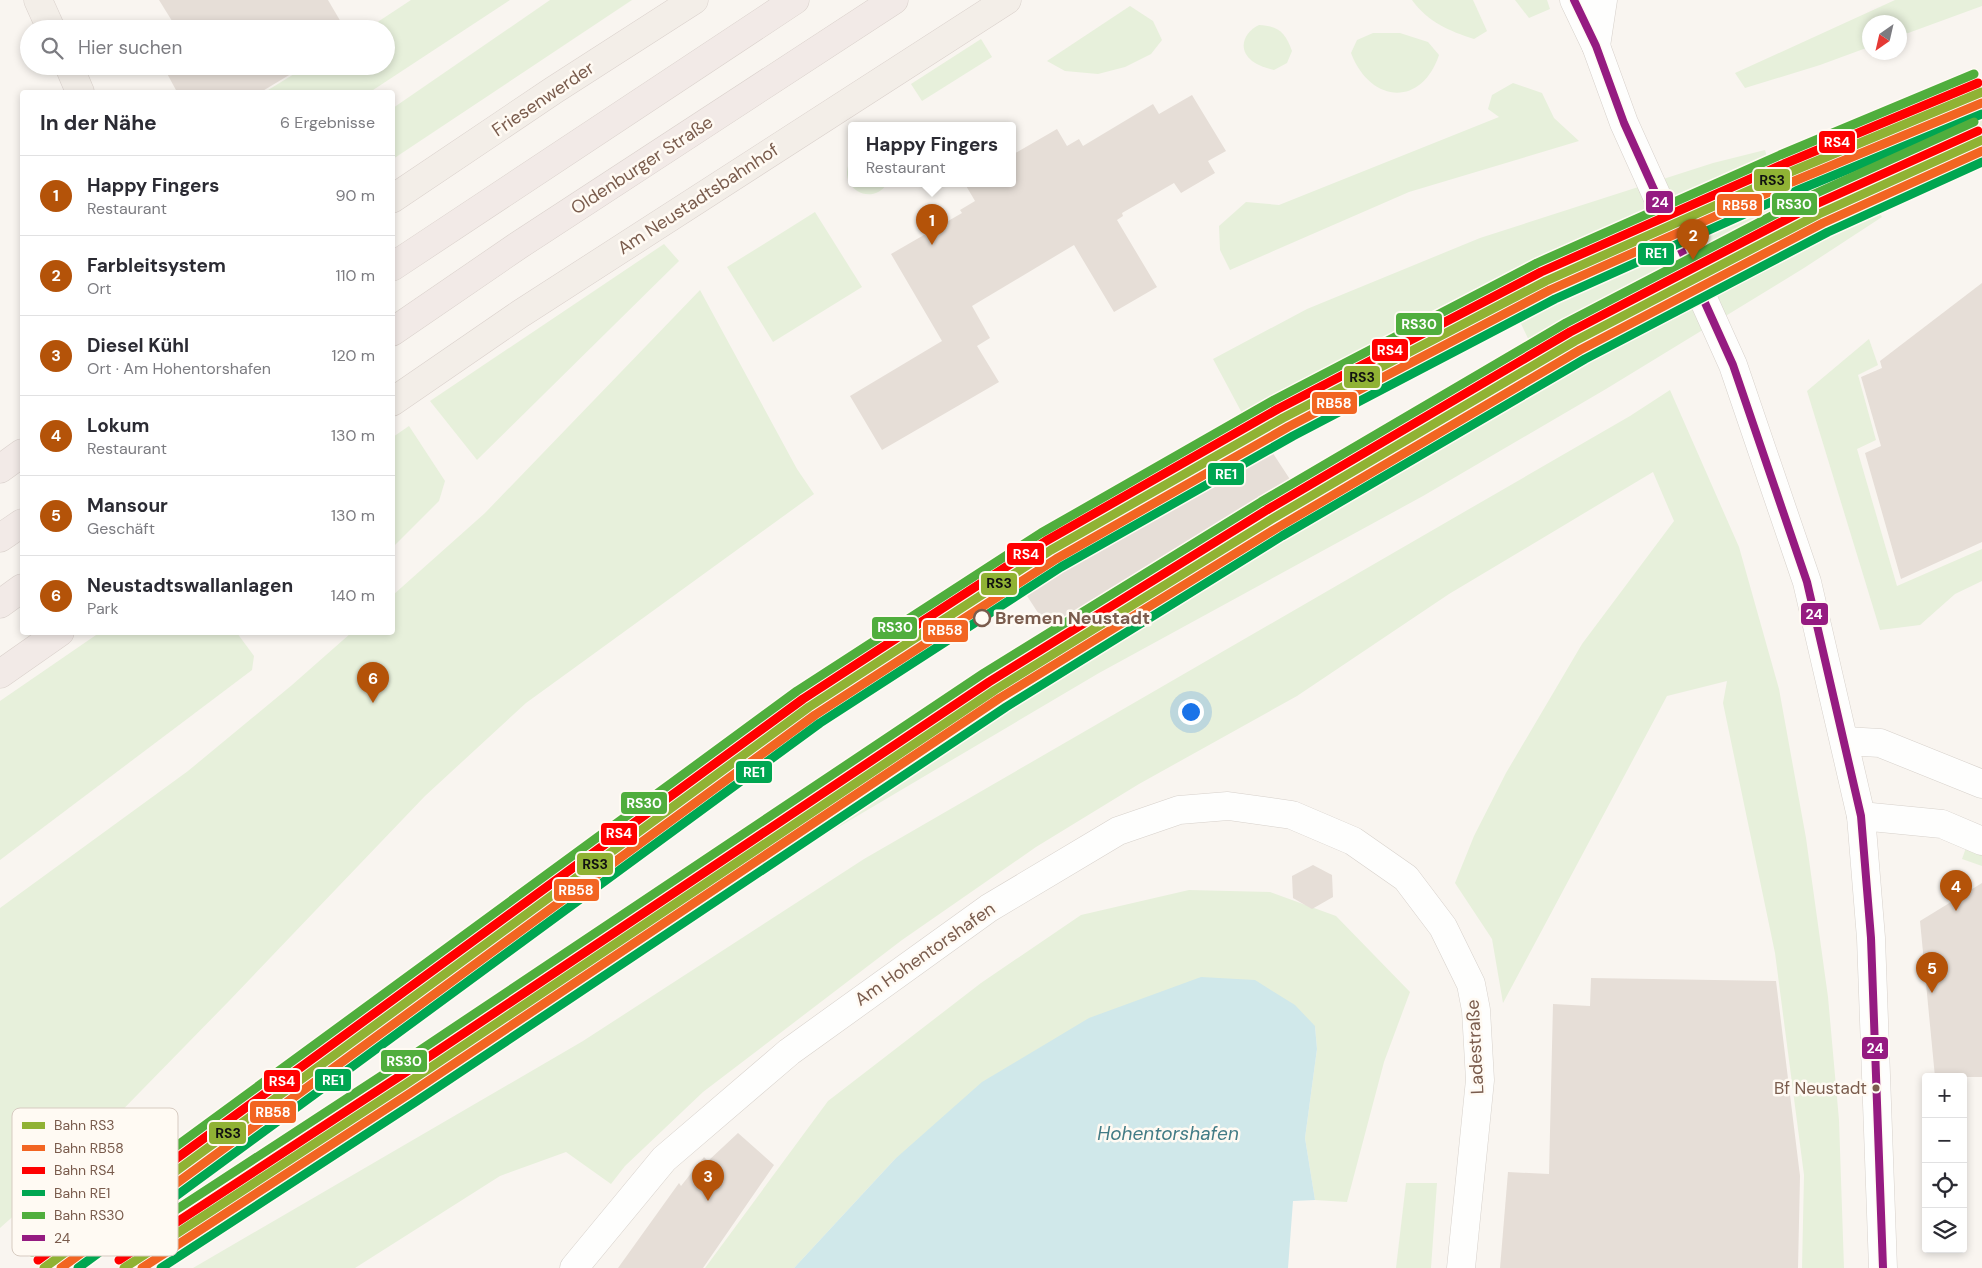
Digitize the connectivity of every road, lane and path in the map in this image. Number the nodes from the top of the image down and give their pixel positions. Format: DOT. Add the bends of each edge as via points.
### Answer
graph roads {
  1 [pos="38,0"];
  2 [pos="694,0"];
  3 [pos="795,0"];
  4 [pos="894,0"];
  5 [pos="1007,0"];
  6 [pos="1574,0"];
  7 [pos="1603,0"];
  8 [pos="47,20"];
  9 [pos="1596,46"];
  10 [pos="72,75"];
  11 [pos="79,90"];
  12 [pos="395,197"];
  13 [pos="395,265"];
  14 [pos="395,330"];
  15 [pos="395,400"];
  16 [pos="20,454"];
  17 [pos="0,469"];
  18 [pos="20,524"];
  19 [pos="0,538"];
  20 [pos="20,589"];
  21 [pos="0,604"];
  22 [pos="56,635"];
  23 [pos="0,674"];
  24 [pos="1845,741"];
  25 [pos="1982,784"];
  26 [pos="1861,816"];
  27 [pos="1353,840"];
  28 [pos="1982,841"];
  29 [pos="574,1268"];
  30 [pos="1461,1268"];
  31 [pos="1883,1268"];
  1 -- 8 [label="main road"];
  2 -- 12 [label="main road, Friesenwerder"];
  3 -- 13 [label="highway"];
  4 -- 14 [label="highway, Oldenburger Straße"];
  5 -- 15 [label="main road, Am Neustadtsbahnhof" via="520,314"];
  6 -- 9 [label="street"];
  7 -- 9 [label="street"];
  9 -- 24 [label="street" via="1624,123 1733,364 1807,582"];
  10 -- 11 [label="main road"];
  16 -- 17 [label="highway"];
  18 -- 19 [label="highway"];
  20 -- 21 [label="highway"];
  22 -- 23 [label="highway"];
  24 -- 25 [label="street" via="1880,743"];
  24 -- 26 [label="street"];
  26 -- 28 [label="street" via="1942,824"];
  26 -- 31 [label="street" via="1871,938"];
  27 -- 29 [label="street, Am Hohentorshafen" via="1292,815 1228,806 1179,810 1118,831 989,908 789,1052 664,1159"];
  27 -- 30 [label="street, Ladestraße" via="1406,878 1443,927 1470,984 1476,1010 1480,1080"];
}
